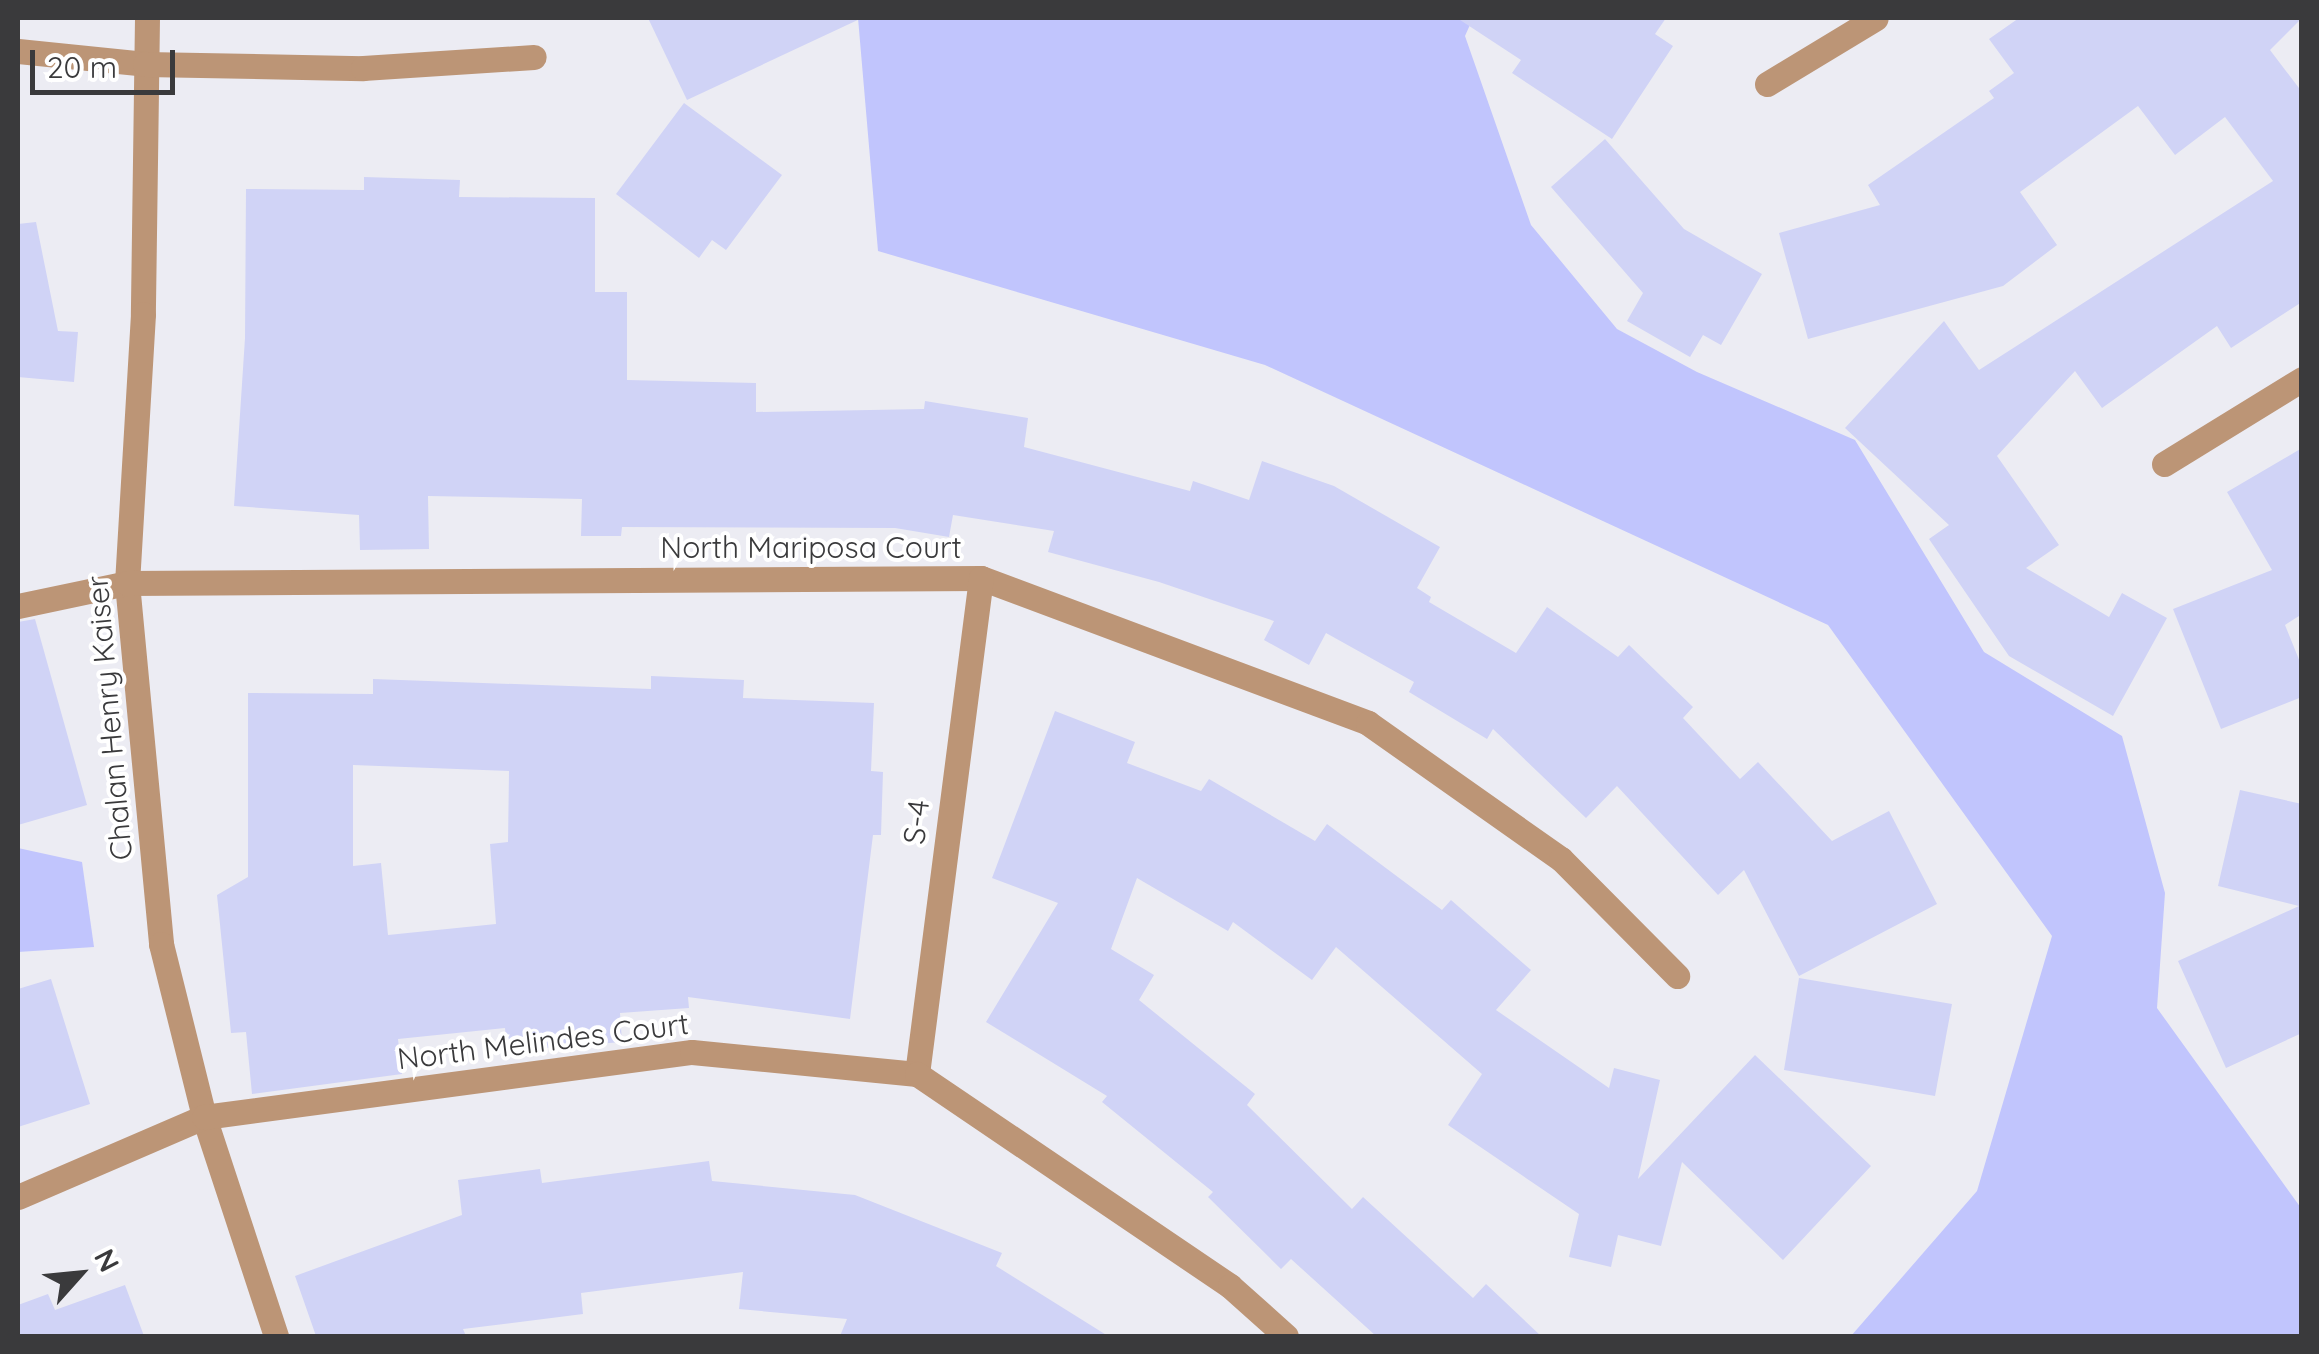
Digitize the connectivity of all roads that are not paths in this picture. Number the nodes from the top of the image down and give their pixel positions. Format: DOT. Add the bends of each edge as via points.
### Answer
graph roads {
  1 [pos="147,18"];
  2 [pos="1876,18"];
  3 [pos="18,51"];
  4 [pos="534,57"];
  5 [pos="145,64"];
  6 [pos="1767,84"];
  7 [pos="2302,379"];
  8 [pos="2164,464"];
  9 [pos="981,578"];
  10 [pos="126,583"];
  11 [pos="18,606"];
  12 [pos="1678,976"];
  13 [pos="916,1074"];
  14 [pos="204,1117"];
  15 [pos="18,1197"];
  16 [pos="276,1336"];
  17 [pos="1286,1336"];
  1 -- 5 [label="street, Chalan Henry Kaiser"];
  2 -- 6 [label="street"];
  3 -- 5 [label="street"];
  4 -- 5 [label="street" via="363,68"];
  5 -- 10 [label="street, Chalan Henry Kaiser" via="142,314"];
  7 -- 8 [label="street"];
  9 -- 10 [label="street, North Mariposa Court"];
  9 -- 12 [label="street, North Mariposa Court" via="1368,723 1561,859"];
  9 -- 13 [label="street, S-4"];
  10 -- 11 [label="street, North Mariposa Court"];
  10 -- 14 [label="street, Chalan Henry Kaiser" via="161,944"];
  13 -- 14 [label="street, North Melindes Court" via="692,1052"];
  13 -- 17 [label="street, North Melindes Court" via="1230,1286"];
  14 -- 15 [label="street, North Melindes Court"];
  14 -- 16 [label="street, Chalan Henry Kaiser"];
}
